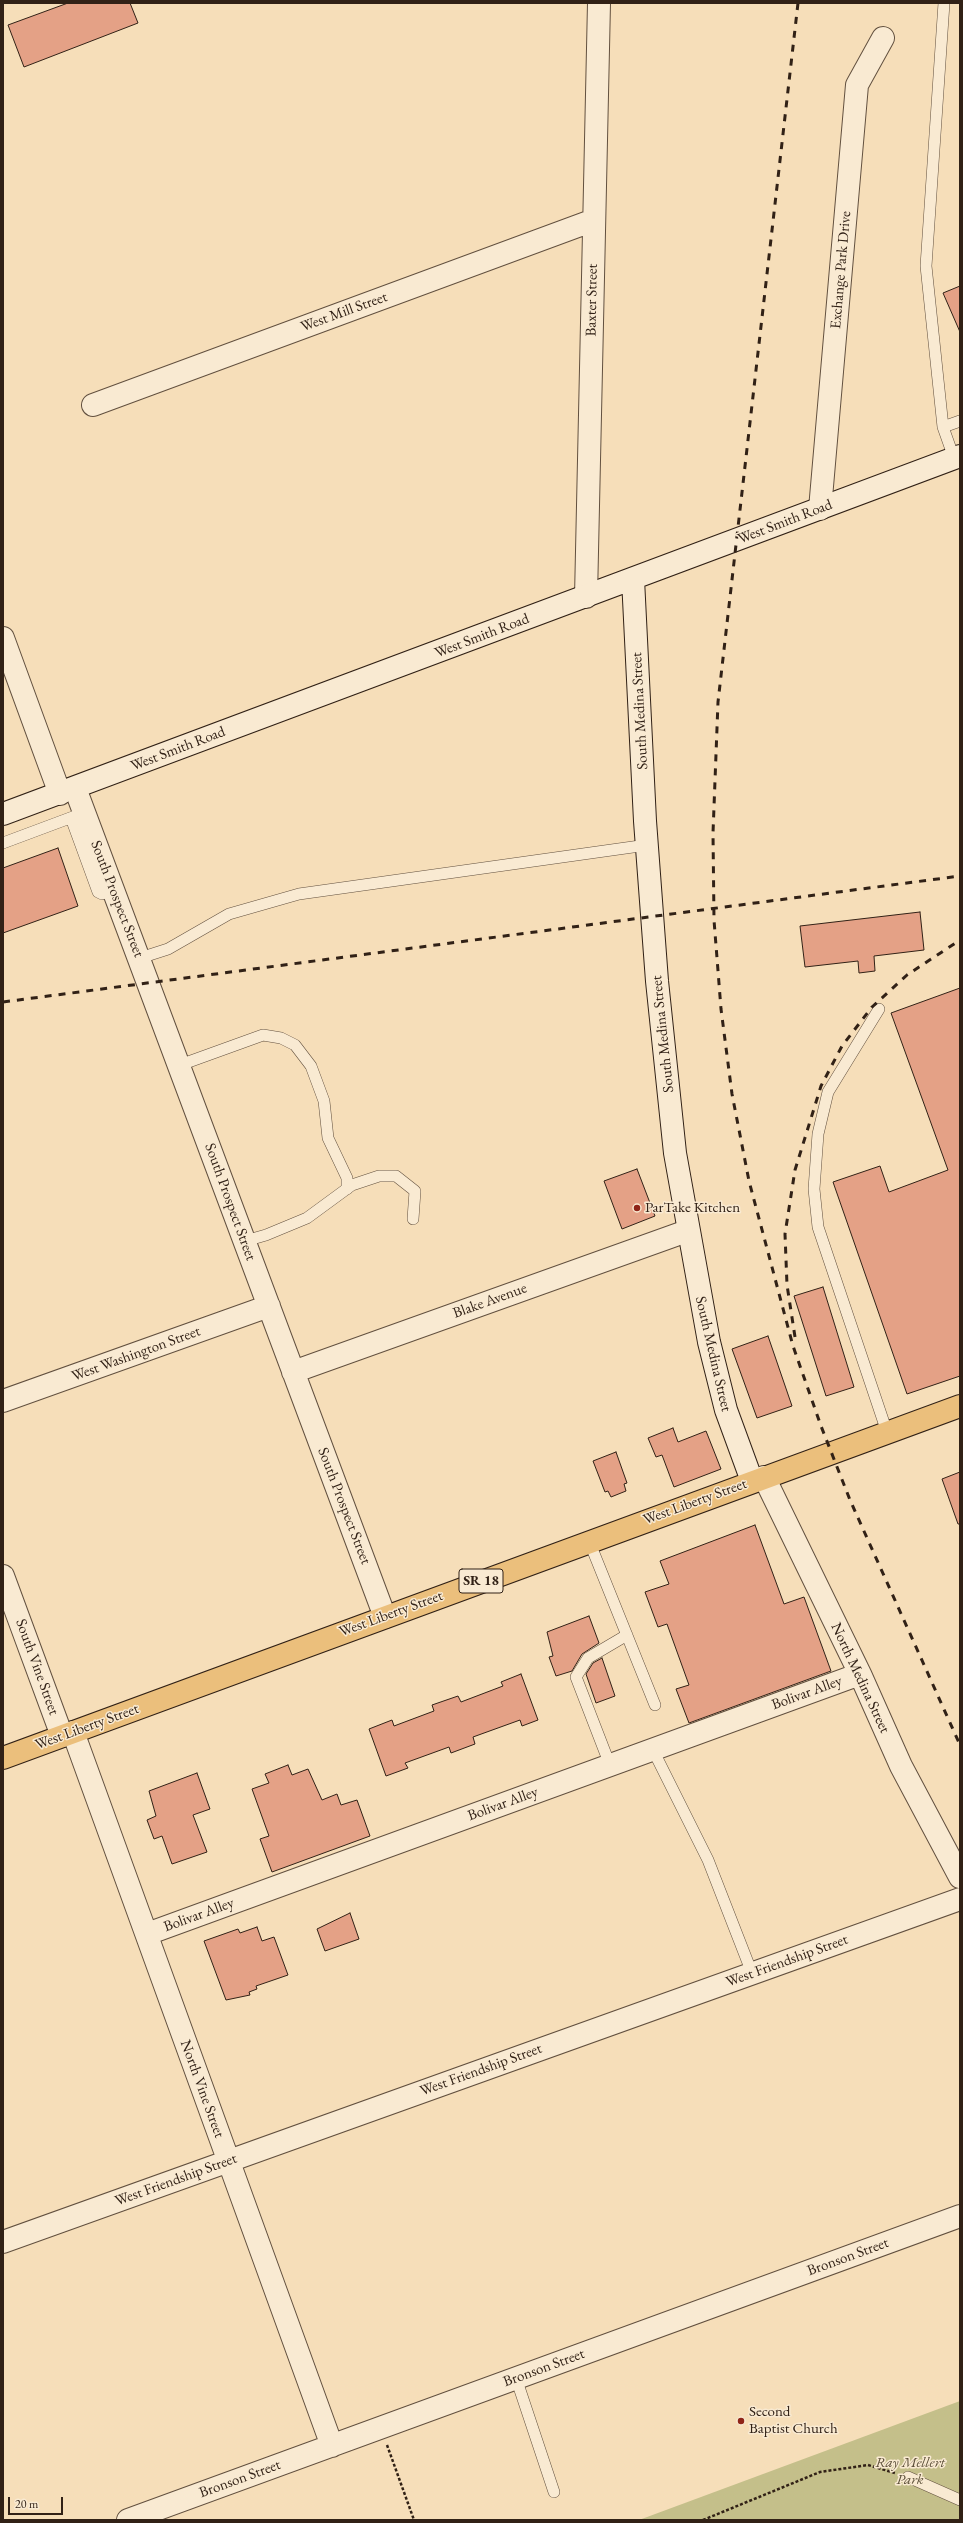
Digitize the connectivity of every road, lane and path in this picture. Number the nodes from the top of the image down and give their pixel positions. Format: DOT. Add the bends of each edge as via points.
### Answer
graph roads {
  1 [pos="599,3"];
  2 [pos="944,3"];
  3 [pos="883,38"];
  4 [pos="594,220"];
  5 [pos="93,405"];
  6 [pos="960,421"];
  7 [pos="943,427"];
  8 [pos="957,457"];
  9 [pos="820,509"];
  10 [pos="633,578"];
  11 [pos="586,597"];
  12 [pos="3,638"];
  13 [pos="67,791"];
  14 [pos="3,814"];
  15 [pos="78,815"];
  16 [pos="3,843"];
  17 [pos="647,845"];
  18 [pos="140,958"];
  19 [pos="879,1010"];
  20 [pos="180,1065"];
  21 [pos="347,1189"];
  22 [pos="413,1218"];
  23 [pos="688,1231"];
  24 [pos="245,1240"];
  25 [pos="269,1306"];
  26 [pos="293,1372"];
  27 [pos="3,1401"];
  28 [pos="960,1406"];
  29 [pos="887,1432"];
  30 [pos="758,1479"];
  31 [pos="589,1541"];
  32 [pos="3,1576"];
  33 [pos="385,1616"];
  34 [pos="627,1635"];
  35 [pos="860,1674"];
  36 [pos="655,1704"];
  37 [pos="68,1734"];
  38 [pos="653,1750"];
  39 [pos="3,1758"];
  40 [pos="610,1765"];
  41 [pos="960,1877"];
  42 [pos="960,1899"];
  43 [pos="146,1934"];
  44 [pos="752,1973"];
  45 [pos="228,2161"];
  46 [pos="960,2216"];
  47 [pos="3,2242"];
  48 [pos="516,2378"];
  49 [pos="380,2428"];
  50 [pos="332,2446"];
  51 [pos="908,2477"];
  52 [pos="554,2492"];
  53 [pos="960,2500"];
  54 [pos="128,2520"];
  55 [pos="414,2520"];
  56 [pos="703,2520"];
  1 -- 4 [label="street, Baxter Street"];
  2 -- 7 [label="lane" via="926,266"];
  3 -- 9 [label="street, Exchange Park Drive" via="857,85"];
  4 -- 5 [label="street, West Mill Street"];
  4 -- 11 [label="street, Baxter Street"];
  6 -- 7 [label="lane"];
  7 -- 8 [label="lane"];
  8 -- 9 [label="street, West Smith Road"];
  9 -- 10 [label="street, West Smith Road"];
  10 -- 11 [label="street, West Smith Road"];
  10 -- 17 [label="street, South Medina Street"];
  11 -- 13 [label="street, West Smith Road"];
  12 -- 13 [label="street, South Prospect Street"];
  13 -- 14 [label="street, West Smith Road"];
  13 -- 15 [label="street, South Prospect Street"];
  15 -- 16 [label="lane"];
  15 -- 18 [label="street, South Prospect Street" via="114,890"];
  17 -- 18 [label="lane" via="299,894 229,914 168,949"];
  17 -- 23 [label="street, South Medina Street" via="662,1035 675,1153"];
  18 -- 20 [label="street, South Prospect Street"];
  19 -- 29 [label="lane" via="828,1092 818,1134 814,1189 818,1227"];
  20 -- 21 [label="lane" via="262,1035 281,1038 295,1045 311,1066 324,1101 328,1138 347,1178"];
  20 -- 24 [label="street, South Prospect Street"];
  21 -- 22 [label="lane" via="379,1176 396,1176 415,1191"];
  21 -- 24 [label="lane" via="307,1218 266,1235"];
  23 -- 26 [label="street, Blake Avenue"];
  23 -- 30 [label="street, South Medina Street" via="709,1342 726,1410"];
  24 -- 25 [label="street, South Prospect Street"];
  25 -- 26 [label="street, South Prospect Street"];
  25 -- 27 [label="street, West Washington Street"];
  26 -- 33 [label="street, South Prospect Street"];
  28 -- 29 [label="highway, West Liberty Street / SR 18"];
  29 -- 30 [label="highway, West Liberty Street / SR 18"];
  30 -- 31 [label="highway, West Liberty Street / SR 18"];
  30 -- 35 [label="street, North Medina Street"];
  31 -- 33 [label="highway, West Liberty Street / SR 18"];
  31 -- 34 [label="lane"];
  32 -- 37 [label="street, South Vine Street"];
  33 -- 37 [label="highway, West Liberty Street / SR 18"];
  34 -- 36 [label="lane"];
  34 -- 40 [label="lane" via="588,1658 576,1677"];
  35 -- 38 [label="street, Bolivar Alley"];
  35 -- 41 [label="street, North Medina Street" via="901,1766"];
  37 -- 39 [label="highway, West Liberty Street / SR 18"];
  37 -- 43 [label="street, North Vine Street"];
  38 -- 40 [label="street, Bolivar Alley"];
  38 -- 44 [label="lane" via="708,1860"];
  40 -- 43 [label="street, Bolivar Alley"];
  42 -- 44 [label="street, West Friendship Street"];
  43 -- 45 [label="street, North Vine Street"];
  44 -- 45 [label="street, West Friendship Street"];
  45 -- 47 [label="street, West Friendship Street"];
  45 -- 50 [label="street, North Vine Street"];
  46 -- 48 [label="street, Bronson Street"];
  48 -- 49 [label="street, Bronson Street"];
  48 -- 52 [label="lane"];
  49 -- 50 [label="street, Bronson Street"];
  49 -- 55 [label="path"];
  50 -- 54 [label="street, Bronson Street"];
  51 -- 53 [label="lane"];
  51 -- 56 [label="path" via="868,2465 820,2472"];
}
